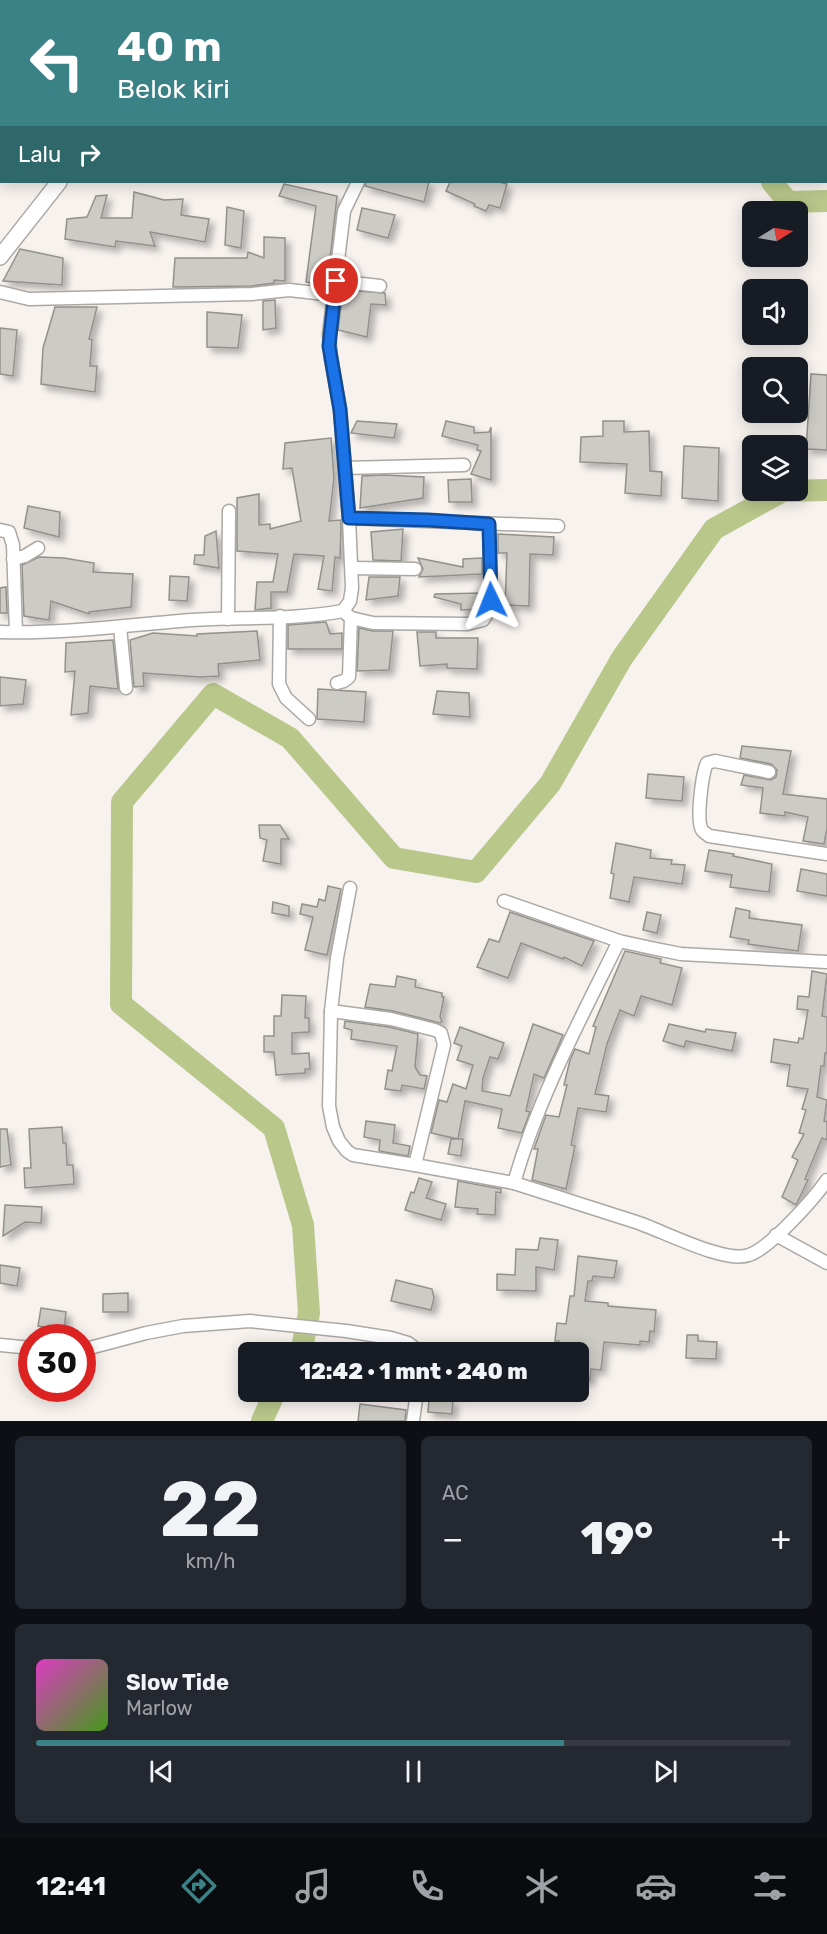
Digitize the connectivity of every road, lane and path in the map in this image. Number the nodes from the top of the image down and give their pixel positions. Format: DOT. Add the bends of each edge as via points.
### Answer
graph roads {
  1 [pos="58,183"];
  2 [pos="358,183"];
  3 [pos="0,257"];
  4 [pos="336,281"];
  5 [pos="380,286"];
  6 [pos="0,292"];
  7 [pos="334,295"];
  8 [pos="464,465"];
  9 [pos="345,468"];
  10 [pos="229,511"];
  11 [pos="349,518"];
  12 [pos="489,524"];
  13 [pos="558,526"];
  14 [pos="0,530"];
  15 [pos="38,548"];
  16 [pos="13,559"];
  17 [pos="352,568"];
  18 [pos="415,569"];
  19 [pos="347,614"];
  20 [pos="280,616"];
  21 [pos="228,619"];
  22 [pos="120,627"];
  23 [pos="0,632"];
  24 [pos="16,632"];
  25 [pos="337,683"];
  26 [pos="126,688"];
  27 [pos="309,719"];
  28 [pos="769,772"];
  29 [pos="827,855"];
  30 [pos="350,888"];
  31 [pos="504,902"];
  32 [pos="619,941"];
  33 [pos="827,962"];
  34 [pos="331,1011"];
  35 [pos="415,1166"];
  36 [pos="827,1180"];
  37 [pos="514,1183"];
  38 [pos="776,1235"];
  39 [pos="827,1263"];
  40 [pos="405,1342"];
  41 [pos="0,1345"];
  42 [pos="96,1346"];
  43 [pos="18,1347"];
  44 [pos="416,1402"];
  45 [pos="413,1421"];
  1 -- 3 [label="street"];
  2 -- 4 [label="street" via="344,212"];
  4 -- 5 [label="street"];
  4 -- 7 [label="street"];
  6 -- 7 [label="street" via="29,299 280,290"];
  7 -- 9 [label="street" via="329,346"];
  8 -- 9 [label="street"];
  9 -- 11 [label="street"];
  10 -- 21 [label="street"];
  11 -- 12 [label="street"];
  11 -- 17 [label="street"];
  12 -- 13 [label="street"];
  12 -- 19 [label="street" via="491,600 483,620 467,624 373,623"];
  14 -- 16 [label="street" via="12,536"];
  15 -- 16 [label="street"];
  16 -- 24 [label="street"];
  17 -- 18 [label="street"];
  17 -- 19 [label="street"];
  19 -- 20 [label="street"];
  19 -- 25 [label="street" via="349,677"];
  20 -- 21 [label="street"];
  20 -- 27 [label="street" via="279,684 286,698"];
  21 -- 22 [label="street"];
  22 -- 24 [label="street"];
  22 -- 26 [label="street"];
  23 -- 24 [label="street"];
  28 -- 29 [label="street" via="715,761 707,763 703,771 702,831 709,836"];
  30 -- 34 [label="street"];
  31 -- 32 [label="street"];
  32 -- 33 [label="street" via="681,954"];
  32 -- 37 [label="street" via="548,1087"];
  34 -- 35 [label="street" via="329,1106 339,1141 353,1155"];
  34 -- 35 [label="street" via="391,1019 441,1034 444,1046"];
  35 -- 37 [label="street"];
  36 -- 38 [label="street"];
  37 -- 38 [label="street" via="724,1255 748,1256"];
  38 -- 39 [label="street"];
  40 -- 42 [label="street" via="250,1321 205,1323"];
  41 -- 43 [label="street"];
  44 -- 45 [label="street"];
}
